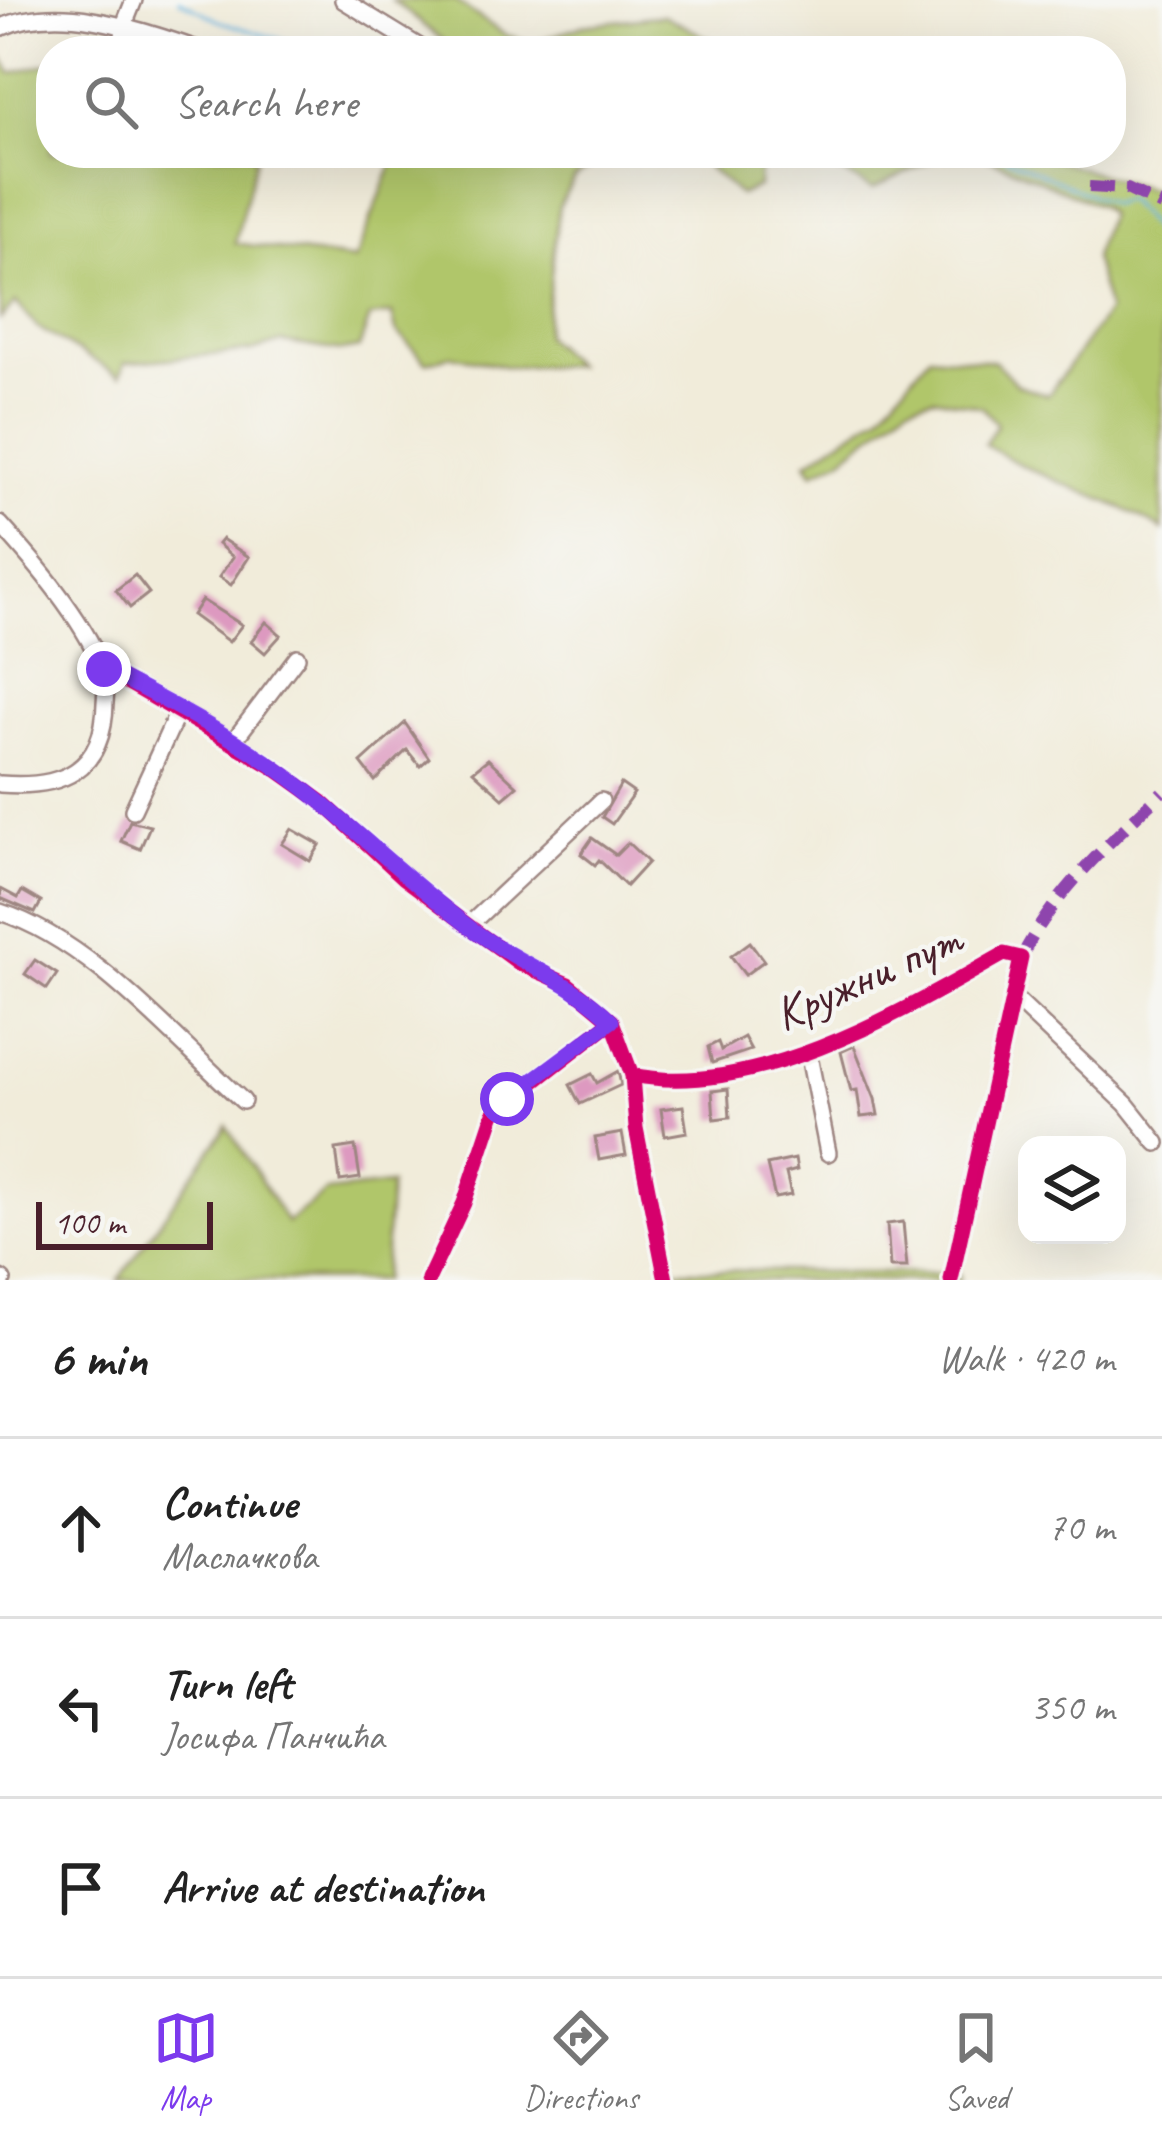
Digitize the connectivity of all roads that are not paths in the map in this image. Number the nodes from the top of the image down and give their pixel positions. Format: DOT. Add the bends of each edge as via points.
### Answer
graph roads {
  1 [pos="134,0"];
  2 [pos="343,0"];
  3 [pos="124,25"];
  4 [pos="0,28"];
  5 [pos="123,36"];
  6 [pos="157,36"];
  7 [pos="402,36"];
  8 [pos="0,524"];
  9 [pos="297,657"];
  10 [pos="104,669"];
  11 [pos="178,712"];
  12 [pos="232,743"];
  13 [pos="0,784"];
  14 [pos="601,801"];
  15 [pos="133,810"];
  16 [pos="0,912"];
  17 [pos="468,926"];
  18 [pos="1012,997"];
  19 [pos="612,1021"];
  20 [pos="808,1051"];
  21 [pos="632,1075"];
  22 [pos="243,1101"];
  23 [pos="1157,1143"];
  24 [pos="828,1153"];
  25 [pos="428,1280"];
  26 [pos="666,1280"];
  27 [pos="951,1280"];
  1 -- 3 [label="street"];
  2 -- 7 [label="street"];
  3 -- 4 [label="street" via="28,14"];
  3 -- 5 [label="street"];
  3 -- 6 [label="street"];
  8 -- 10 [label="street"];
  9 -- 12 [label="street"];
  10 -- 11 [label="street"];
  10 -- 13 [label="street" via="105,714 92,756 52,784"];
  11 -- 12 [label="street"];
  11 -- 15 [label="street"];
  12 -- 17 [label="street" via="321,802"];
  14 -- 17 [label="street"];
  16 -- 22 [label="street" via="73,948"];
  17 -- 19 [label="street" via="520,964 568,984"];
  18 -- 20 [label="street, Кружни пут" via="1021,958 1004,954"];
  18 -- 23 [label="street"];
  18 -- 27 [label="street, Кружни пут"];
  19 -- 21 [label="street"];
  19 -- 25 [label="street" via="494,1113"];
  20 -- 21 [label="street, Кружни пут" via="715,1074 662,1081"];
  20 -- 24 [label="street"];
  21 -- 26 [label="street"];
}
